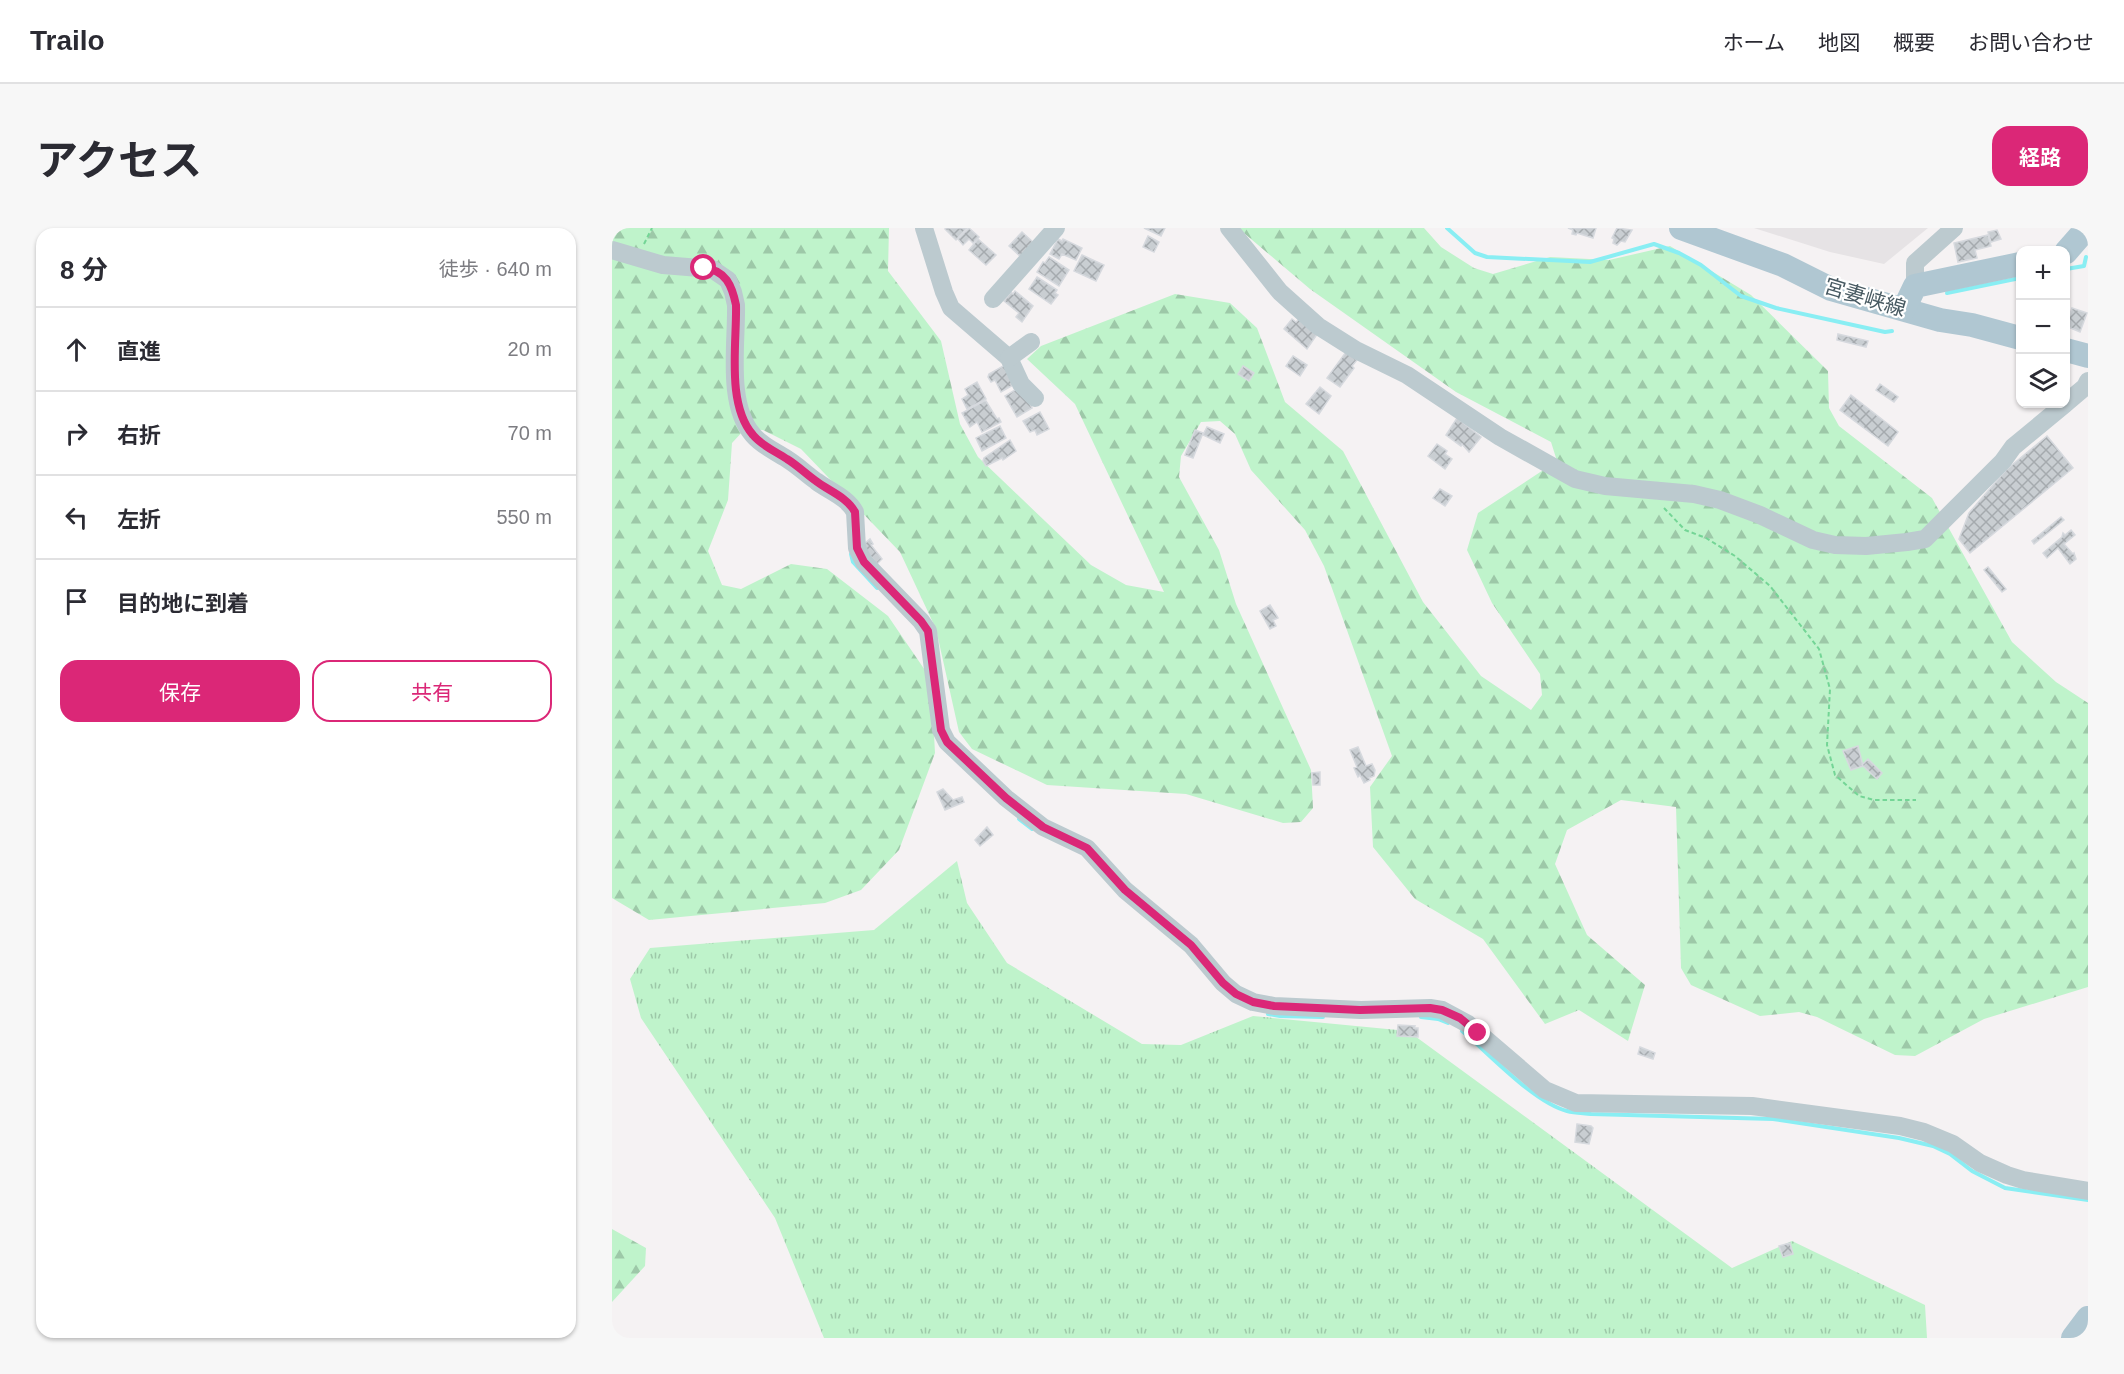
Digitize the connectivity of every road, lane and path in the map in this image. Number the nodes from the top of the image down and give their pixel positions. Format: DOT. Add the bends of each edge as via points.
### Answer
graph roads {
  1 [pos="924,228"];
  2 [pos="1056,228"];
  3 [pos="1229,228"];
  4 [pos="1681,228"];
  5 [pos="1954,228"];
  6 [pos="2087,228"];
  7 [pos="2070,247"];
  8 [pos="2088,248"];
  9 [pos="612,250"];
  10 [pos="2070,251"];
  11 [pos="2016,265"];
  12 [pos="1915,286"];
  13 [pos="993,299"];
  14 [pos="1904,309"];
  15 [pos="2016,337"];
  16 [pos="1031,342"];
  17 [pos="2070,351"];
  18 [pos="2088,356"];
  19 [pos="1009,358"];
  20 [pos="2088,381"];
  21 [pos="1035,398"];
  22 [pos="2070,399"];
  23 [pos="2059,408"];
  24 [pos="1648,490"];
  25 [pos="1916,800"];
  26 [pos="2088,1191"];
  1 -- 19 [label="street" via="951,308"];
  2 -- 13 [label="street"];
  3 -- 24 [label="street" via="1280,292 1331,335 1407,375 1500,437 1575,479"];
  4 -- 14 [label="main road, 宮妻峡線" via="1783,265 1832,290"];
  5 -- 12 [label="street" via="1915,263"];
  6 -- 7 [label="main road"];
  8 -- 10 [label="street"];
  9 -- 26 [label="street" via="663,265 711,269 728,280 736,305 736,390 746,426 760,442 853,508 857,548 864,562 928,631 941,730 947,742 1043,827 1087,848 1125,890 1191,945 1236,994 1274,1006 1442,1010 1468,1024 1545,1090 1576,1103 1752,1106 1900,1126 1953,1144 1980,1163 2007,1175"];
  11 -- 12 [label="main road"];
  12 -- 14 [label="main road"];
  14 -- 15 [label="main road, 宮妻峡線"];
  16 -- 19 [label="street"];
  17 -- 18 [label="main road"];
  19 -- 21 [label="street" via="1021,384"];
  20 -- 22 [label="street"];
  23 -- 24 [label="street" via="2013,447 1929,536 1907,542 1835,545 1813,540 1720,500"];
  24 -- 25 [label="path" via="1685,530 1735,556 1770,585 1819,649 1830,689 1827,745 1835,775 1859,796"];
}
